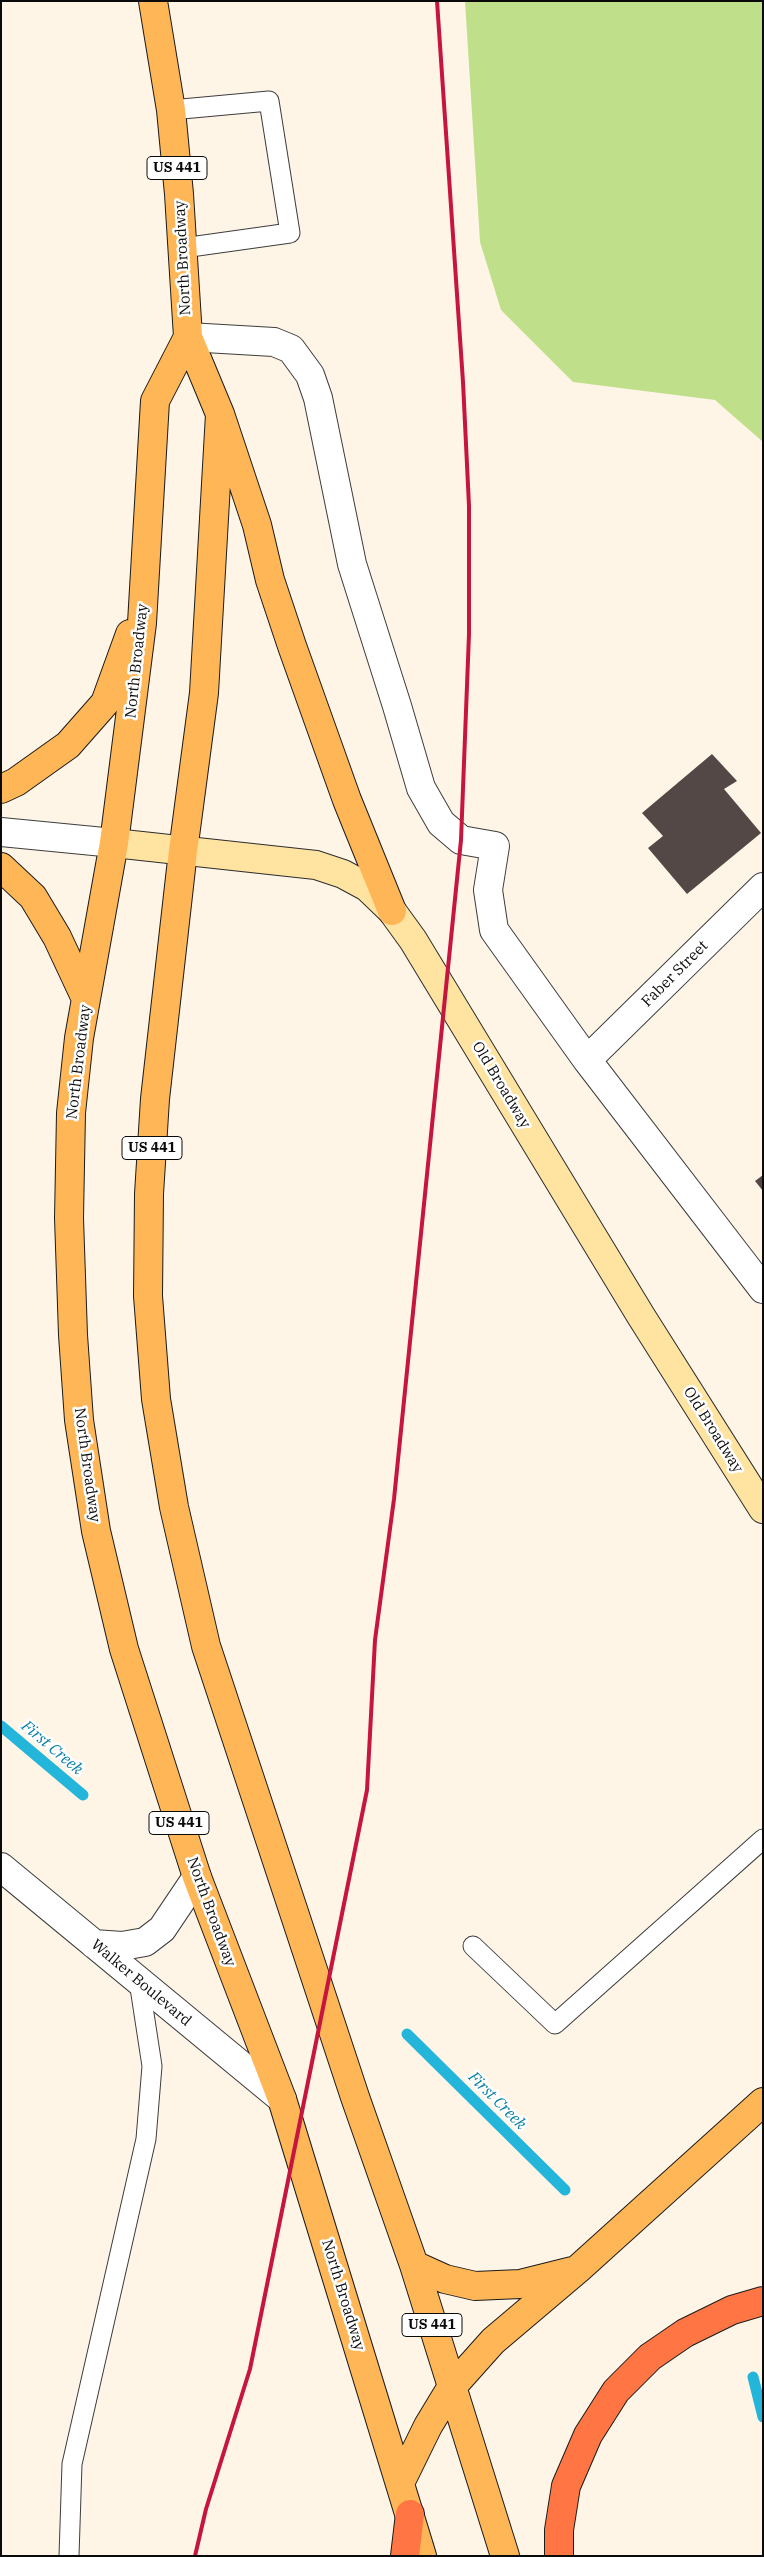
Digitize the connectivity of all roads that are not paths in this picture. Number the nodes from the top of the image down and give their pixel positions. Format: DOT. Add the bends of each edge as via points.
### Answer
graph roads {
  1 [pos="153,1"];
  2 [pos="171,110"];
  3 [pos="183,248"];
  4 [pos="188,337"];
  5 [pos="220,414"];
  6 [pos="144,597"];
  7 [pos="1,789"];
  8 [pos="1,832"];
  9 [pos="114,843"];
  10 [pos="183,851"];
  11 [pos="1,867"];
  12 [pos="763,887"];
  13 [pos="392,911"];
  14 [pos="86,999"];
  15 [pos="587,1060"];
  16 [pos="763,1289"];
  17 [pos="763,1509"];
  18 [pos="763,1839"];
  19 [pos="1,1867"];
  20 [pos="197,1877"];
  21 [pos="94,1944"];
  22 [pos="473,1946"];
  23 [pos="139,1981"];
  24 [pos="282,2099"];
  25 [pos="763,2102"];
  26 [pos="414,2265"];
  27 [pos="578,2269"];
  28 [pos="763,2301"];
  29 [pos="451,2388"];
  30 [pos="401,2481"];
  31 [pos="410,2514"];
  32 [pos="69,2556"];
  33 [pos="405,2556"];
  34 [pos="422,2556"];
  35 [pos="505,2556"];
  36 [pos="560,2556"];
  1 -- 2 [label="main road, North Broadway / US 441"];
  2 -- 3 [label="main road, North Broadway / US 441"];
  2 -- 3 [label="lane" via="269,102 290,233"];
  3 -- 4 [label="main road, North Broadway / US 441"];
  4 -- 5 [label="main road, North Broadway / US 441"];
  4 -- 6 [label="main road, North Broadway / US 441" via="155,401"];
  4 -- 15 [label="street" via="274,342 291,349 310,375 318,398 352,564 398,706 420,788 441,824 461,840 495,846 488,890 494,930"];
  5 -- 10 [label="main road, North Broadway / US 441" via="204,693"];
  5 -- 13 [label="main road" via="258,525 270,580 292,646 347,800"];
  6 -- 7 [label="main road" via="104,703 68,745"];
  6 -- 9 [label="main road, North Broadway / US 441"];
  8 -- 9 [label="street"];
  9 -- 10 [label="main road, Old Broadway"];
  9 -- 14 [label="main road, North Broadway / US 441"];
  10 -- 13 [label="main road, Old Broadway" via="316,866 343,874 367,887"];
  10 -- 26 [label="main road, North Broadway / US 441" via="155,1099 149,1194 148,1296 156,1399 174,1507 206,1646"];
  11 -- 14 [label="main road" via="33,897 58,937"];
  12 -- 15 [label="street, Faber Street"];
  13 -- 17 [label="main road, Old Broadway" via="413,940 635,1307"];
  14 -- 20 [label="main road, North Broadway / US 441" via="71,1113 70,1247 79,1420 100,1549 124,1649"];
  15 -- 16 [label="street"];
  18 -- 22 [label="lane" via="555,2024"];
  19 -- 21 [label="street, Walker Boulevard"];
  20 -- 21 [label="street" via="162,1929 145,1942 122,1946"];
  20 -- 24 [label="main road, North Broadway / US 441"];
  21 -- 23 [label="street, Walker Boulevard"];
  23 -- 24 [label="street, Walker Boulevard"];
  23 -- 32 [label="lane" via="152,2066 146,2139 72,2464"];
  24 -- 30 [label="main road, North Broadway / US 441"];
  25 -- 27 [label="main road"];
  26 -- 27 [label="main road" via="444,2279 475,2286 520,2284"];
  26 -- 29 [label="main road, North Broadway / US 441"];
  27 -- 29 [label="main road" via="493,2341"];
  28 -- 36 [label="highway" via="732,2310 685,2333 650,2357 616,2391 588,2435 566,2486 559,2530"];
  29 -- 30 [label="main road"];
  29 -- 35 [label="main road, North Broadway / US 441"];
  30 -- 31 [label="main road, North Broadway / US 441"];
  31 -- 33 [label="highway"];
  31 -- 34 [label="main road, North Broadway / US 441"];
}
